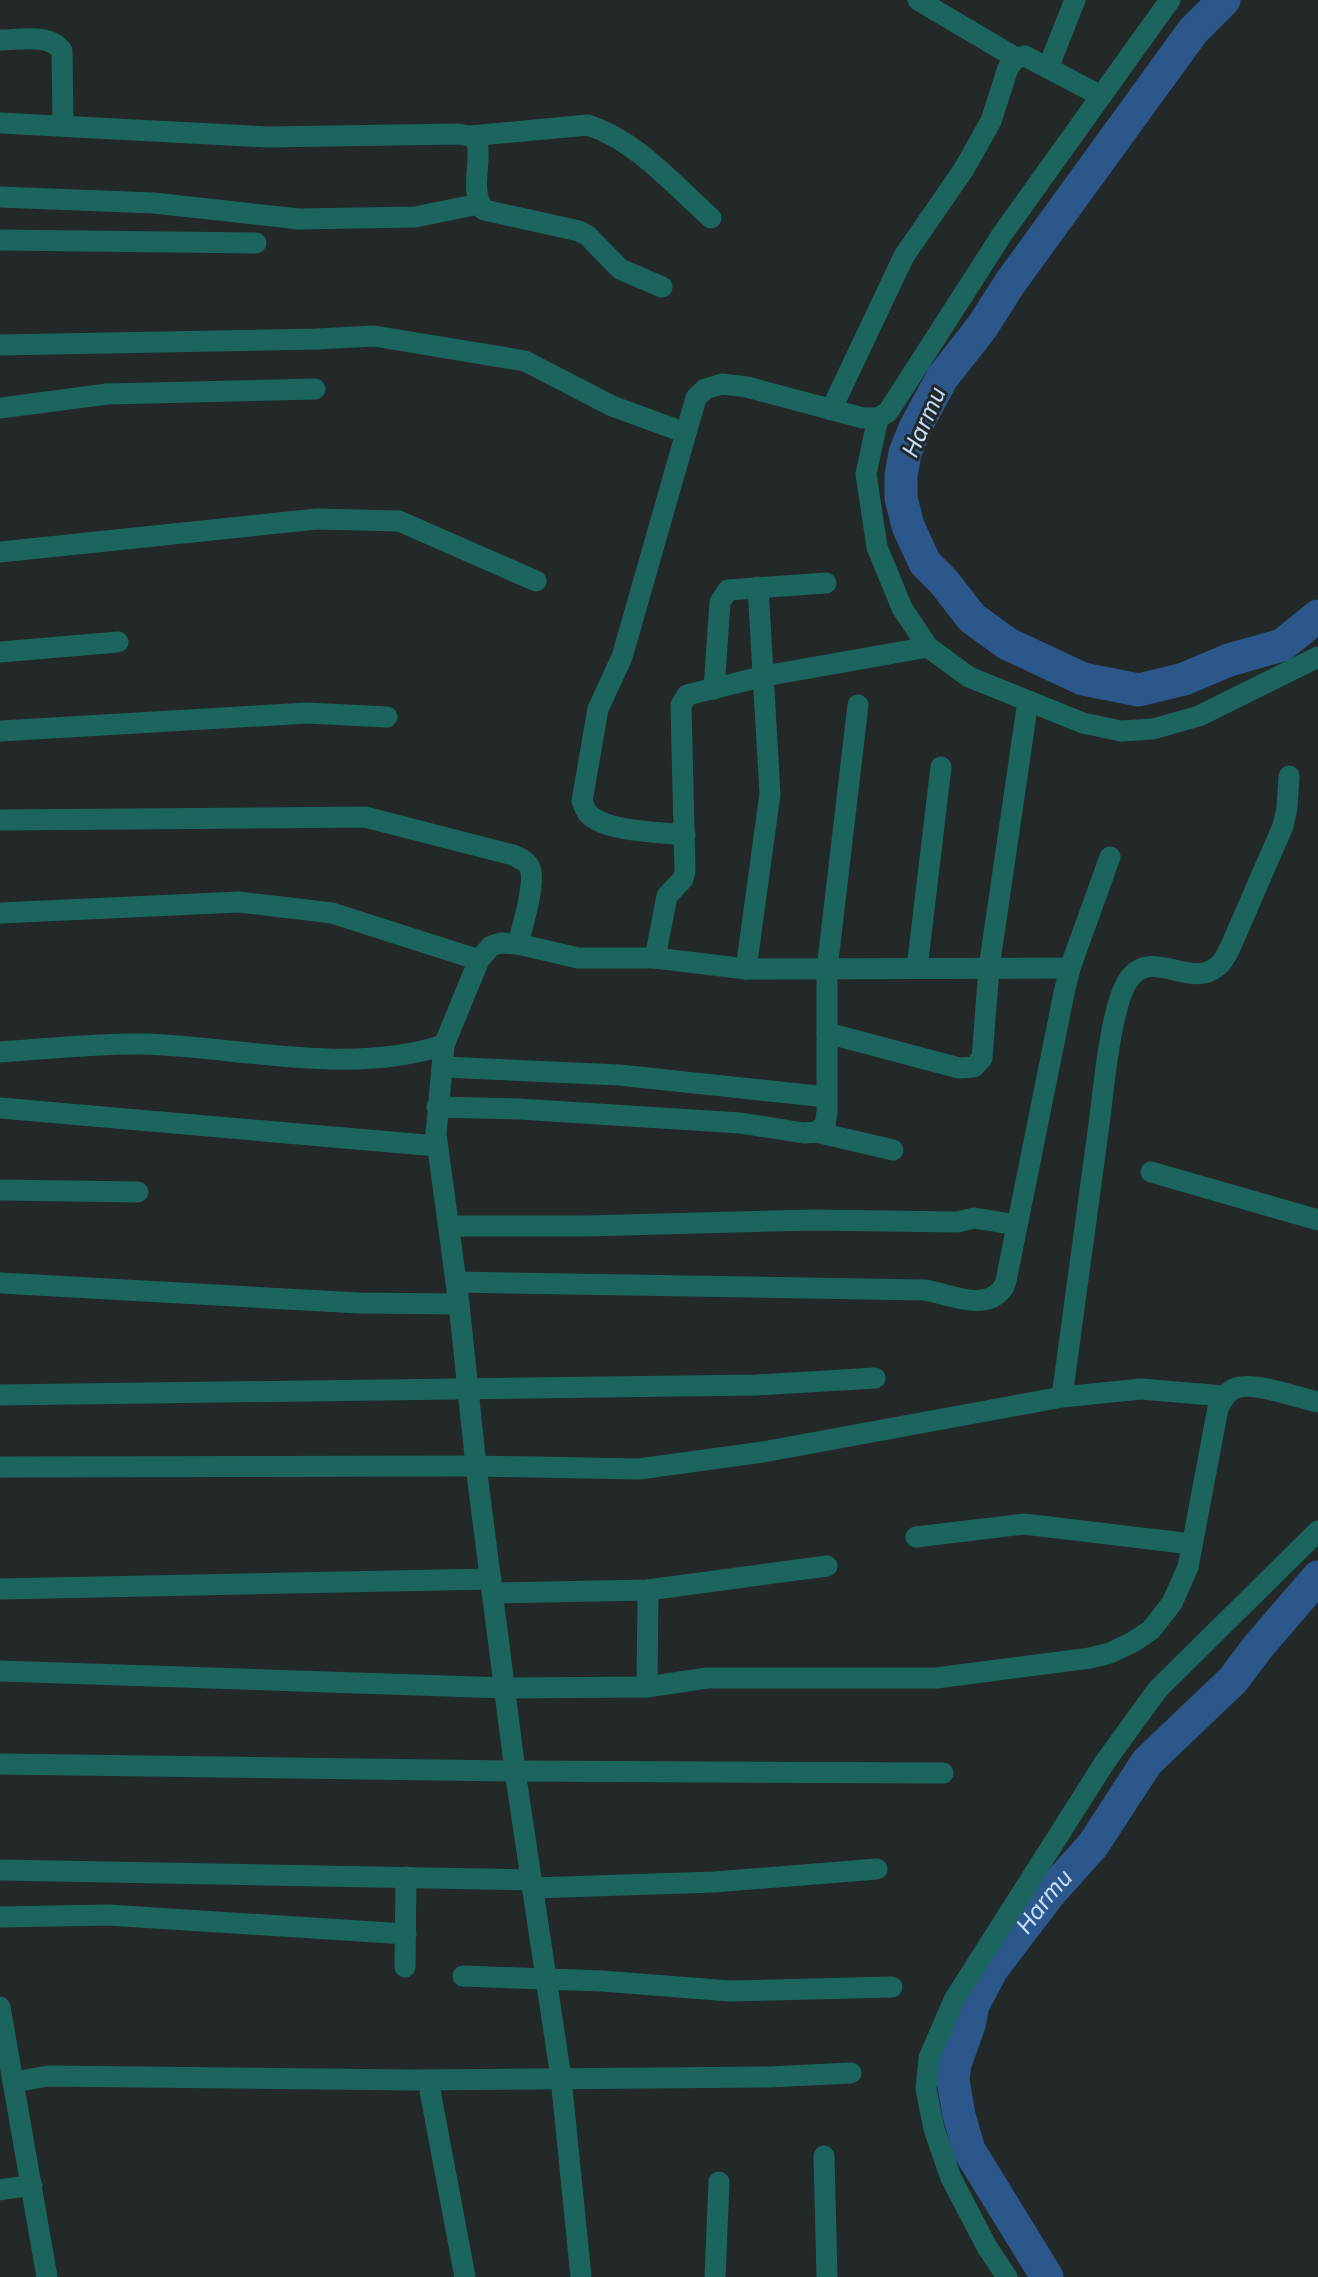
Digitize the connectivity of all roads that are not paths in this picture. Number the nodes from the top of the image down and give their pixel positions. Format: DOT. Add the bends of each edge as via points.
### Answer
graph roads {
  1 [pos="918,0"];
  2 [pos="1075,0"];
  3 [pos="1170,0"];
  4 [pos="0,40"];
  5 [pos="1016,58"];
  6 [pos="1048,68"];
  7 [pos="1101,96"];
  8 [pos="0,123"];
  9 [pos="63,125"];
  10 [pos="470,136"];
  11 [pos="0,197"];
  12 [pos="479,204"];
  13 [pos="711,218"];
  14 [pos="0,240"];
  15 [pos="256,243"];
  16 [pos="662,287"];
  17 [pos="0,345"];
  18 [pos="315,389"];
  19 [pos="0,408"];
  20 [pos="831,410"];
  21 [pos="878,418"];
  22 [pos="686,433"];
  23 [pos="0,552"];
  24 [pos="536,580"];
  25 [pos="826,583"];
  26 [pos="758,587"];
  27 [pos="118,642"];
  28 [pos="928,647"];
  29 [pos="0,652"];
  30 [pos="1318,657"];
  31 [pos="765,676"];
  32 [pos="714,689"];
  33 [pos="1028,701"];
  34 [pos="858,705"];
  35 [pos="387,717"];
  36 [pos="0,731"];
  37 [pos="941,767"];
  38 [pos="1289,776"];
  39 [pos="0,820"];
  40 [pos="685,835"];
  41 [pos="1110,857"];
  42 [pos="0,913"];
  43 [pos="518,944"];
  44 [pos="655,958"];
  45 [pos="479,960"];
  46 [pos="917,968"];
  47 [pos="989,968"];
  48 [pos="1070,968"];
  49 [pos="746,969"];
  50 [pos="827,969"];
  51 [pos="827,1033"];
  52 [pos="444,1045"];
  53 [pos="0,1052"];
  54 [pos="444,1067"];
  55 [pos="827,1097"];
  56 [pos="437,1107"];
  57 [pos="0,1108"];
  58 [pos="816,1132"];
  59 [pos="437,1146"];
  60 [pos="893,1150"];
  61 [pos="1151,1172"];
  62 [pos="0,1190"];
  63 [pos="138,1192"];
  64 [pos="1317,1217"];
  65 [pos="1017,1225"];
  66 [pos="449,1226"];
  67 [pos="456,1282"];
  68 [pos="0,1283"];
  69 [pos="459,1304"];
  70 [pos="875,1378"];
  71 [pos="467,1388"];
  72 [pos="0,1395"];
  73 [pos="1224,1396"];
  74 [pos="1062,1397"];
  75 [pos="1318,1402"];
  76 [pos="476,1466"];
  77 [pos="0,1467"];
  78 [pos="1318,1531"];
  79 [pos="916,1536"];
  80 [pos="1192,1544"];
  81 [pos="827,1566"];
  82 [pos="492,1586"];
  83 [pos="0,1589"];
  84 [pos="648,1590"];
  85 [pos="0,1671"];
  86 [pos="647,1687"];
  87 [pos="505,1688"];
  88 [pos="0,1764"];
  89 [pos="515,1771"];
  90 [pos="943,1773"];
  91 [pos="877,1869"];
  92 [pos="0,1870"];
  93 [pos="406,1877"];
  94 [pos="532,1884"];
  95 [pos="0,1917"];
  96 [pos="406,1934"];
  97 [pos="405,1966"];
  98 [pos="463,1976"];
  99 [pos="547,1981"];
  100 [pos="892,1987"];
  101 [pos="0,2007"];
  102 [pos="4,2046"];
  103 [pos="851,2073"];
  104 [pos="561,2078"];
  105 [pos="428,2080"];
  106 [pos="14,2082"];
  107 [pos="824,2156"];
  108 [pos="719,2182"];
  109 [pos="32,2185"];
  110 [pos="0,2190"];
  111 [pos="47,2277"];
  112 [pos="465,2277"];
  113 [pos="581,2277"];
  114 [pos="715,2277"];
  115 [pos="827,2277"];
  116 [pos="1007,2277"];
  1 -- 5 [label="street"];
  2 -- 6 [label="street"];
  3 -- 7 [label="street"];
  4 -- 9 [label="street" via="57,44 62,51"];
  5 -- 6 [label="street" via="1025,56"];
  5 -- 20 [label="street" via="990,121 964,169 905,256"];
  6 -- 7 [label="street"];
  7 -- 21 [label="street" via="1003,233 900,396"];
  8 -- 9 [label="street"];
  9 -- 10 [label="street" via="268,137"];
  10 -- 12 [label="street" via="480,152"];
  10 -- 13 [label="street" via="587,125 605,131 635,149"];
  11 -- 12 [label="street" via="154,203 299,219 415,217"];
  12 -- 16 [label="street" via="484,210 579,231 621,269"];
  14 -- 15 [label="street"];
  17 -- 22 [label="street" via="373,336 524,361 612,407"];
  18 -- 19 [label="street" via="107,394"];
  20 -- 21 [label="street"];
  20 -- 22 [label="street" via="722,384 705,389 696,398"];
  21 -- 28 [label="street" via="866,474 877,547 902,608"];
  22 -- 40 [label="street" via="622,657 598,709 582,801 594,819 612,826"];
  23 -- 24 [label="street" via="317,519 399,521"];
  25 -- 26 [label="street"];
  26 -- 31 [label="street"];
  26 -- 32 [label="street" via="728,590 720,602"];
  27 -- 29 [label="street"];
  28 -- 31 [label="street"];
  28 -- 33 [label="street" via="969,677"];
  30 -- 33 [label="street" via="1199,716 1153,729 1121,731 1083,723"];
  31 -- 32 [label="street"];
  31 -- 49 [label="street" via="771,794"];
  32 -- 40 [label="street" via="687,695 681,705"];
  33 -- 47 [label="street"];
  34 -- 50 [label="street"];
  35 -- 36 [label="street" via="307,712"];
  37 -- 46 [label="street"];
  38 -- 74 [label="street" via="1283,826 1220,965 1195,974 1150,965 1127,983 1118,1006"];
  39 -- 43 [label="street" via="365,817 524,860 531,885"];
  40 -- 44 [label="street" via="685,872 667,896"];
  41 -- 48 [label="street"];
  42 -- 45 [label="street" via="239,902 332,913"];
  43 -- 44 [label="street" via="578,958"];
  43 -- 45 [label="street" via="491,946"];
  44 -- 49 [label="street"];
  45 -- 52 [label="street"];
  46 -- 47 [label="street"];
  46 -- 50 [label="street"];
  47 -- 48 [label="street"];
  47 -- 51 [label="street" via="982,1058 974,1068"];
  48 -- 65 [label="street"];
  49 -- 50 [label="street"];
  50 -- 51 [label="street"];
  51 -- 55 [label="street"];
  52 -- 53 [label="street" via="416,1054 354,1060 142,1044"];
  52 -- 54 [label="street"];
  54 -- 55 [label="street" via="619,1074"];
  54 -- 56 [label="street"];
  55 -- 58 [label="street" via="825,1125"];
  56 -- 58 [label="street" via="740,1123"];
  56 -- 59 [label="street"];
  57 -- 59 [label="street"];
  58 -- 60 [label="street"];
  59 -- 66 [label="street"];
  61 -- 64 [label="street"];
  62 -- 63 [label="street"];
  65 -- 66 [label="street" via="974,1218 957,1222"];
  65 -- 67 [label="street" via="1004,1287 993,1297 978,1301 924,1290"];
  66 -- 67 [label="street"];
  67 -- 69 [label="street"];
  68 -- 69 [label="street" via="359,1303"];
  69 -- 71 [label="street"];
  70 -- 71 [label="street" via="756,1385"];
  71 -- 72 [label="street"];
  71 -- 76 [label="street"];
  73 -- 74 [label="street" via="1141,1389"];
  73 -- 75 [label="street" via="1249,1386"];
  73 -- 80 [label="street"];
  74 -- 76 [label="street" via="763,1452 639,1469"];
  76 -- 77 [label="street"];
  76 -- 82 [label="street"];
  78 -- 116 [label="street" via="1158,1689 1105,1762 954,2000 929,2058 926,2090 946,2166"];
  79 -- 80 [label="street" via="1024,1524"];
  80 -- 86 [label="street" via="1188,1567 1172,1603 1151,1630 1110,1653 936,1678 707,1678"];
  81 -- 84 [label="street"];
  82 -- 83 [label="street"];
  82 -- 84 [label="street"];
  82 -- 87 [label="street"];
  84 -- 86 [label="street"];
  85 -- 87 [label="street"];
  86 -- 87 [label="street"];
  87 -- 89 [label="street"];
  88 -- 89 [label="street"];
  89 -- 90 [label="street"];
  89 -- 94 [label="street"];
  91 -- 94 [label="street" via="714,1882"];
  92 -- 93 [label="street"];
  93 -- 94 [label="street"];
  93 -- 96 [label="street"];
  94 -- 99 [label="street"];
  95 -- 96 [label="street" via="108,1916"];
  96 -- 97 [label="street"];
  98 -- 99 [label="street"];
  99 -- 100 [label="street" via="730,1991"];
  99 -- 104 [label="street"];
  101 -- 102 [label="street"];
  102 -- 106 [label="street"];
  103 -- 104 [label="street"];
  104 -- 105 [label="street"];
  104 -- 113 [label="street"];
  105 -- 106 [label="street" via="48,2076"];
  105 -- 112 [label="street"];
  106 -- 109 [label="street"];
  107 -- 115 [label="street"];
  108 -- 114 [label="street"];
  109 -- 110 [label="street"];
  109 -- 111 [label="street"];
}
